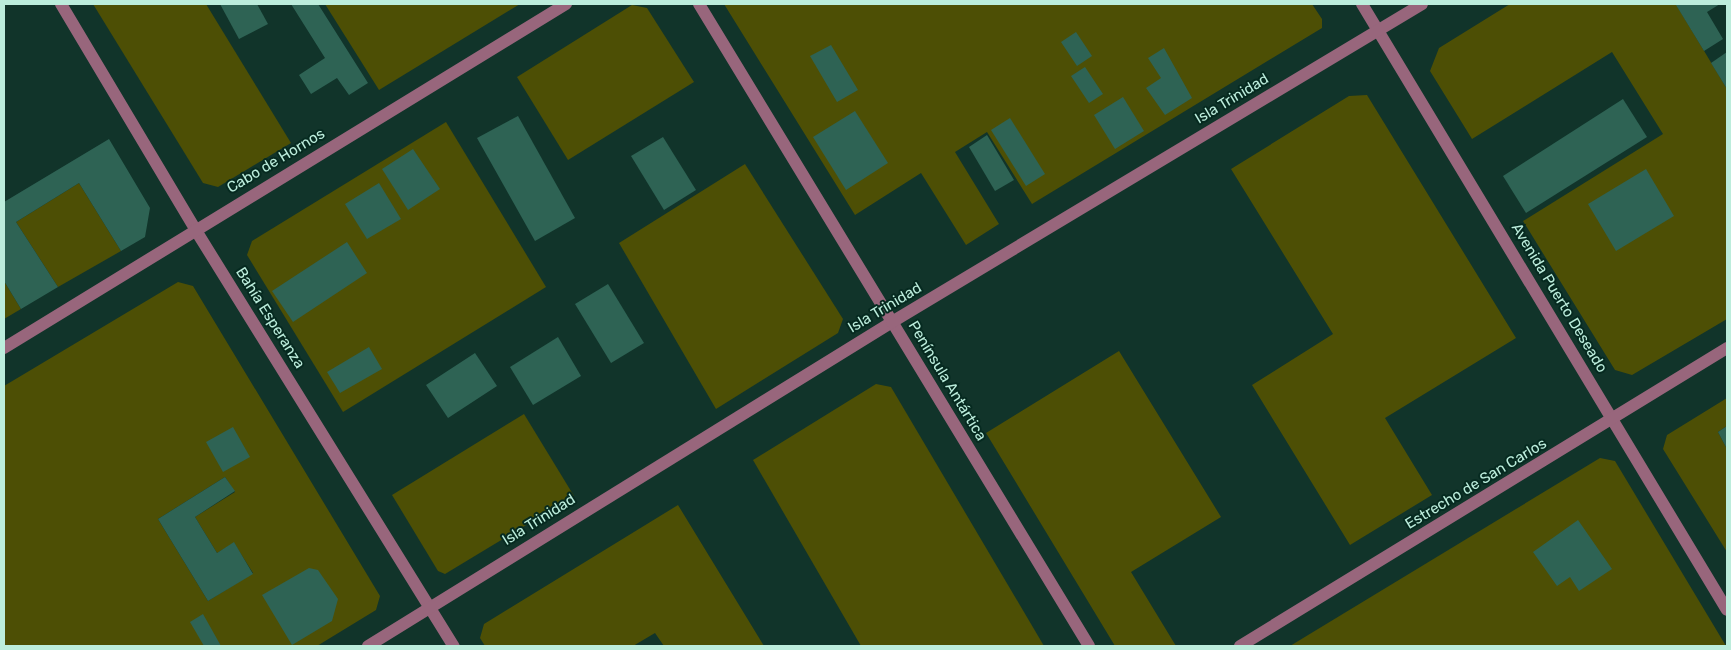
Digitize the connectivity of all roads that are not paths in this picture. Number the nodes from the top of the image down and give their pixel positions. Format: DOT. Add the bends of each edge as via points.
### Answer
graph roads {
  1 [pos="61,4"];
  2 [pos="566,4"];
  3 [pos="699,4"];
  4 [pos="1362,4"];
  5 [pos="1422,4"];
  6 [pos="1378,30"];
  7 [pos="195,228"];
  8 [pos="892,322"];
  9 [pos="4,348"];
  10 [pos="1727,348"];
  11 [pos="1614,419"];
  12 [pos="430,607"];
  13 [pos="1727,610"];
  14 [pos="368,646"];
  15 [pos="454,646"];
  16 [pos="1090,646"];
  17 [pos="1240,646"];
  1 -- 7 [label="street, Bahía Esperanza"];
  2 -- 7 [label="street, Cabo de Hornos"];
  3 -- 8 [label="street, Península Antártica"];
  4 -- 6 [label="street, Avenida Puerto Deseado"];
  5 -- 6 [label="street, Isla Trinidad"];
  6 -- 8 [label="street, Isla Trinidad"];
  6 -- 11 [label="street, Avenida Puerto Deseado"];
  7 -- 9 [label="street, Cabo de Hornos"];
  7 -- 12 [label="street, Bahía Esperanza"];
  8 -- 12 [label="street, Isla Trinidad"];
  8 -- 16 [label="street, Península Antártica"];
  10 -- 11 [label="street, Estrecho de San Carlos"];
  11 -- 13 [label="street, Avenida Puerto Deseado"];
  11 -- 17 [label="street, Estrecho de San Carlos"];
  12 -- 14 [label="street, Isla Trinidad"];
  12 -- 15 [label="street, Bahía Esperanza"];
}
